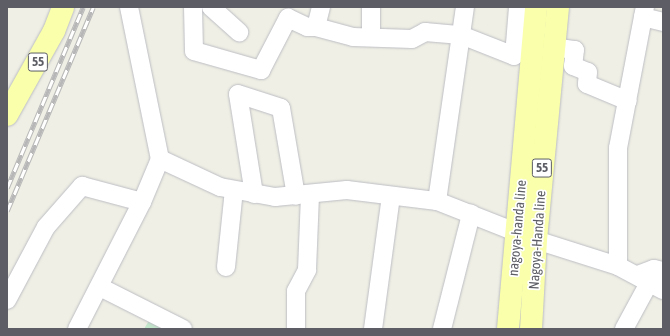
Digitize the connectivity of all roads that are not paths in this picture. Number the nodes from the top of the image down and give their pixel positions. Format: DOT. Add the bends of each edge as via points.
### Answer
graph roads {
  1 [pos="63,7"];
  2 [pos="129,7"];
  3 [pos="192,7"];
  4 [pos="211,7"];
  5 [pos="321,7"];
  6 [pos="371,7"];
  7 [pos="465,7"];
  8 [pos="558,7"];
  9 [pos="536,8"];
  10 [pos="644,12"];
  11 [pos="663,22"];
  12 [pos="316,26"];
  13 [pos="239,32"];
  14 [pos="461,35"];
  15 [pos="371,37"];
  16 [pos="553,47"];
  17 [pos="628,101"];
  18 [pos="7,115"];
  19 [pos="160,159"];
  20 [pos="234,190"];
  21 [pos="254,194"];
  22 [pos="303,195"];
  23 [pos="392,196"];
  24 [pos="437,201"];
  25 [pos="142,202"];
  26 [pos="471,214"];
  27 [pos="527,236"];
  28 [pos="618,266"];
  29 [pos="226,267"];
  30 [pos="663,271"];
  31 [pos="650,283"];
  32 [pos="100,287"];
  33 [pos="7,300"];
  34 [pos="77,329"];
  35 [pos="183,329"];
  36 [pos="296,329"];
  37 [pos="373,329"];
  38 [pos="442,329"];
  39 [pos="508,329"];
  40 [pos="532,329"];
  41 [pos="624,329"];
  1 -- 18 [label="main road, 55" via="44,51"];
  2 -- 19 [label="street"];
  3 -- 12 [label="street" via="194,51 261,70 288,18 307,27"];
  4 -- 13 [label="street"];
  5 -- 12 [label="street"];
  6 -- 15 [label="street"];
  7 -- 14 [label="street"];
  8 -- 16 [label="main road, Nagoya-Handa line / 55"];
  9 -- 14 [label="street" via="518,7 514,56"];
  9 -- 27 [label="main road, nagoya-handa line / 55"];
  10 -- 11 [label="street"];
  10 -- 17 [label="street"];
  12 -- 15 [label="street" via="353,37"];
  14 -- 15 [label="street" via="426,32 412,38"];
  14 -- 24 [label="street"];
  16 -- 17 [label="street" via="575,50 573,66 588,72 587,84"];
  16 -- 27 [label="main road, Nagoya-Handa line / 55"];
  17 -- 28 [label="street" via="618,148"];
  19 -- 20 [label="street" via="220,187"];
  19 -- 25 [label="street"];
  20 -- 21 [label="street"];
  20 -- 29 [label="street"];
  21 -- 22 [label="street" via="275,197"];
  21 -- 22 [label="street" via="238,94 281,108"];
  22 -- 23 [label="street" via="347,190"];
  22 -- 36 [label="street" via="307,270 296,291"];
  23 -- 24 [label="street"];
  23 -- 37 [label="street"];
  24 -- 26 [label="street"];
  25 -- 32 [label="street"];
  25 -- 33 [label="street" via="82,186 46,227"];
  26 -- 27 [label="street"];
  26 -- 38 [label="street"];
  27 -- 28 [label="street"];
  27 -- 39 [label="main road, nagoya-handa line / 55"];
  27 -- 40 [label="main road, Nagoya-Handa line / 55"];
  28 -- 31 [label="street"];
  30 -- 31 [label="street" via="654,269"];
  31 -- 41 [label="street"];
  32 -- 34 [label="street"];
  32 -- 35 [label="street"];
}
